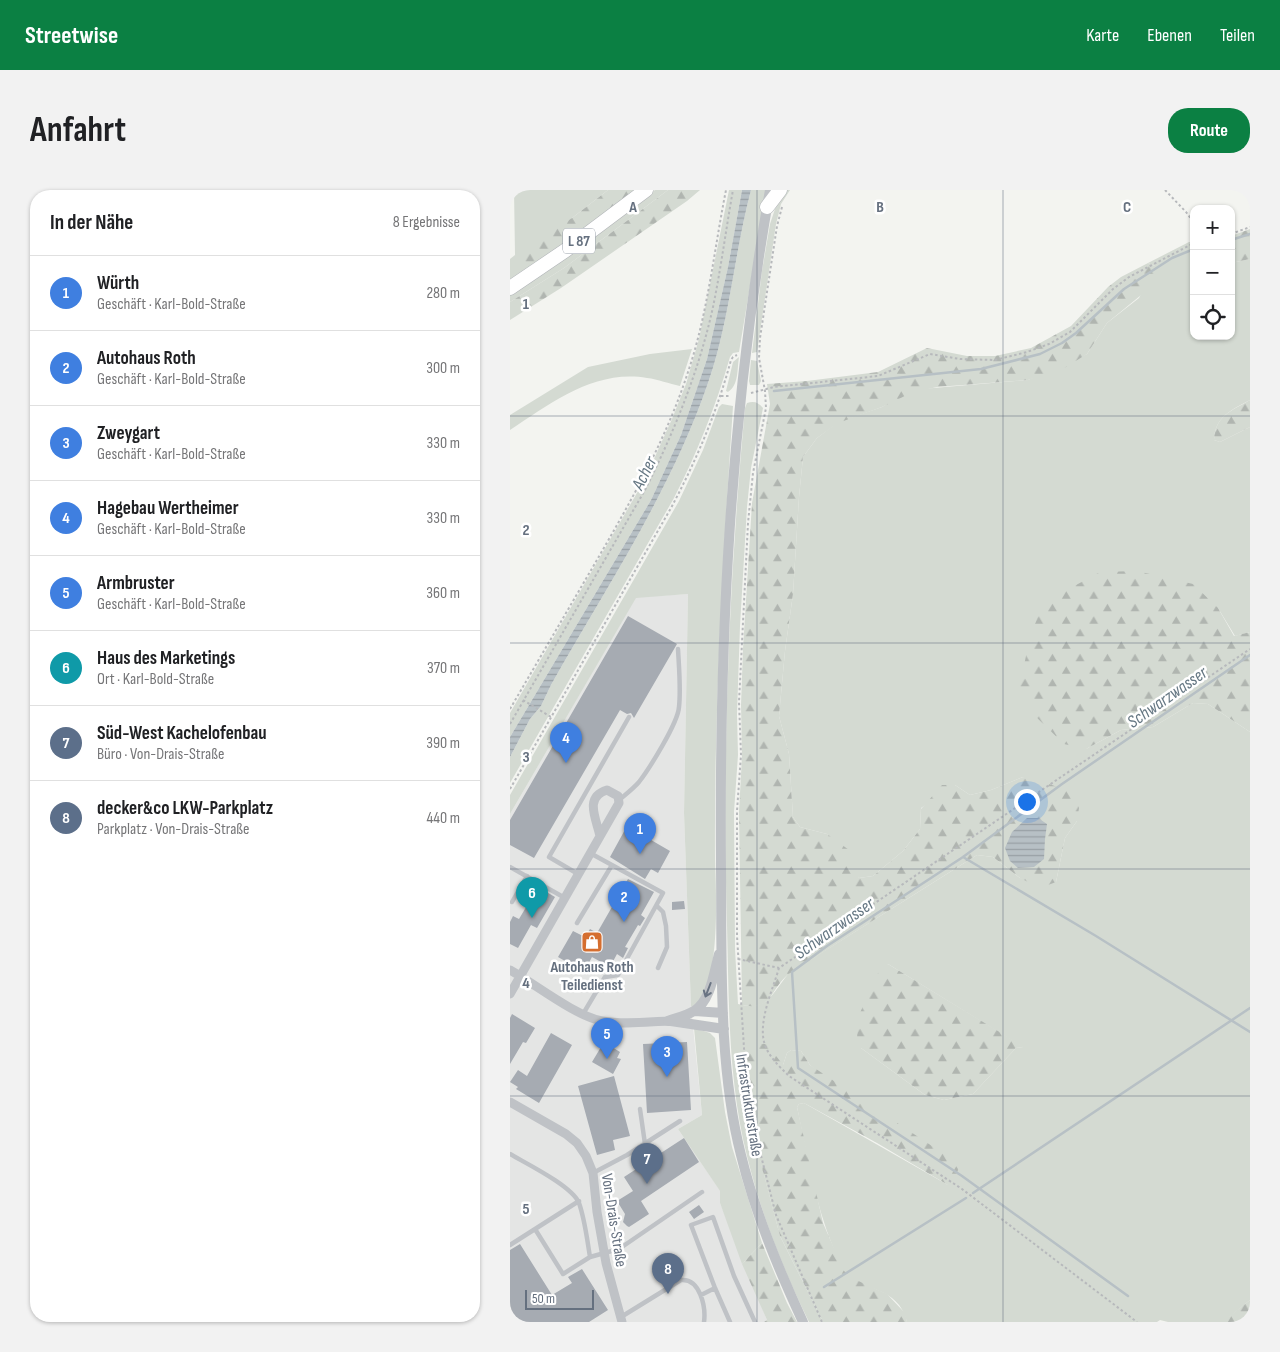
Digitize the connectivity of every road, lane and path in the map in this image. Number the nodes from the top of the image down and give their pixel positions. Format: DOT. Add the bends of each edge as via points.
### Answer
graph roads {
  1 [pos="646,190"];
  2 [pos="726,190"];
  3 [pos="733,190"];
  4 [pos="770,190"];
  5 [pos="1165,190"];
  6 [pos="782,196"];
  7 [pos="767,207"];
  8 [pos="1190,218"];
  9 [pos="1250,227"];
  10 [pos="1235,233"];
  11 [pos="1190,245"];
  12 [pos="510,288"];
  13 [pos="739,355"];
  14 [pos="766,391"];
  15 [pos="678,649"];
  16 [pos="1250,649"];
  17 [pos="523,700"];
  18 [pos="510,710"];
  19 [pos="552,716"];
  20 [pos="629,717"];
  21 [pos="510,724"];
  22 [pos="510,789"];
  23 [pos="619,800"];
  24 [pos="600,836"];
  25 [pos="590,853"];
  26 [pos="612,865"];
  27 [pos="510,867"];
  28 [pos="578,874"];
  29 [pos="527,876"];
  30 [pos="565,898"];
  31 [pos="512,902"];
  32 [pos="656,906"];
  33 [pos="577,923"];
  34 [pos="722,943"];
  35 [pos="738,959"];
  36 [pos="658,968"];
  37 [pos="779,968"];
  38 [pos="510,970"];
  39 [pos="521,976"];
  40 [pos="510,994"];
  41 [pos="695,1011"];
  42 [pos="723,1013"];
  43 [pos="583,1014"];
  44 [pos="668,1021"];
  45 [pos="724,1029"];
  46 [pos="510,1102"];
  47 [pos="640,1109"];
  48 [pos="680,1121"];
  49 [pos="645,1144"];
  50 [pos="510,1154"];
  51 [pos="593,1173"];
  52 [pos="702,1192"];
  53 [pos="578,1201"];
  54 [pos="535,1229"];
  55 [pos="510,1245"];
  56 [pos="604,1252"];
  57 [pos="590,1257"];
  58 [pos="715,1288"];
  59 [pos="701,1296"];
  60 [pos="621,1320"];
  61 [pos="704,1322"];
  62 [pos="730,1322"];
  63 [pos="755,1322"];
  64 [pos="804,1322"];
  65 [pos="822,1322"];
  66 [pos="1137,1322"];
  1 -- 12 [label="main road, L 87"];
  2 -- 18 [label="path" via="698,337 671,416 628,506"];
  3 -- 17 [label="path" via="712,308 696,367 672,432 645,490"];
  4 -- 7 [label="street, Infrastrukturstraße"];
  5 -- 8 [label="path"];
  6 -- 7 [label="main road"];
  6 -- 14 [label="path" via="760,338 759,358"];
  7 -- 34 [label="street, Infrastrukturstraße" via="740,394 726,581 720,768"];
  9 -- 10 [label="path"];
  11 -- 14 [label="path" via="1129,277 1070,332 1027,352 995,360 930,354 878,376 774,387"];
  13 -- 19 [label="path" via="733,356 691,471"];
  14 -- 35 [label="path" via="748,524 739,702"];
  15 -- 23 [label="lane" via="679,708 676,718 639,781"];
  16 -- 37 [label="path"];
  17 -- 19 [label="path"];
  17 -- 21 [label="path"];
  19 -- 22 [label="path"];
  20 -- 28 [label="lane" via="549,858"];
  23 -- 24 [label="street"];
  23 -- 24 [label="street" via="607,790 594,798"];
  24 -- 25 [label="street"];
  25 -- 26 [label="lane"];
  25 -- 28 [label="street"];
  26 -- 32 [label="lane" via="664,894"];
  26 -- 33 [label="lane"];
  27 -- 29 [label="lane"];
  28 -- 30 [label="street"];
  29 -- 30 [label="lane"];
  29 -- 31 [label="lane"];
  30 -- 39 [label="street"];
  32 -- 36 [label="lane" via="663,912 667,947"];
  32 -- 43 [label="lane" via="618,975 605,977"];
  34 -- 41 [label="street, one-way" via="707,995"];
  34 -- 42 [label="street, Infrastrukturstraße"];
  35 -- 37 [label="path"];
  35 -- 65 [label="path" via="751,1116 776,1215"];
  37 -- 66 [label="path" via="763,1021 763,1033 765,1045 789,1076 962,1189"];
  38 -- 39 [label="street"];
  39 -- 40 [label="street"];
  39 -- 43 [label="street"];
  41 -- 42 [label="street"];
  41 -- 44 [label="street"];
  42 -- 45 [label="street, Infrastrukturstraße"];
  43 -- 44 [label="street" via="615,1022"];
  44 -- 45 [label="street"];
  45 -- 64 [label="street, Infrastrukturstraße" via="740,1154 758,1216"];
  46 -- 51 [label="street, Von-Drais-Straße" via="577,1143"];
  47 -- 49 [label="lane"];
  48 -- 49 [label="lane"];
  49 -- 51 [label="lane"];
  50 -- 53 [label="lane" via="553,1179"];
  51 -- 56 [label="street, Von-Drais-Straße"];
  52 -- 56 [label="lane" via="619,1249"];
  53 -- 54 [label="lane"];
  53 -- 57 [label="lane"];
  54 -- 55 [label="lane"];
  54 -- 57 [label="lane" via="563,1274"];
  56 -- 57 [label="lane"];
  56 -- 60 [label="street, Von-Drais-Straße"];
  58 -- 59 [label="lane"];
  58 -- 62 [label="lane"];
  58 -- 63 [label="lane" via="691,1225 713,1217"];
  59 -- 60 [label="lane" via="693,1284 681,1280"];
  59 -- 61 [label="lane"];
}
